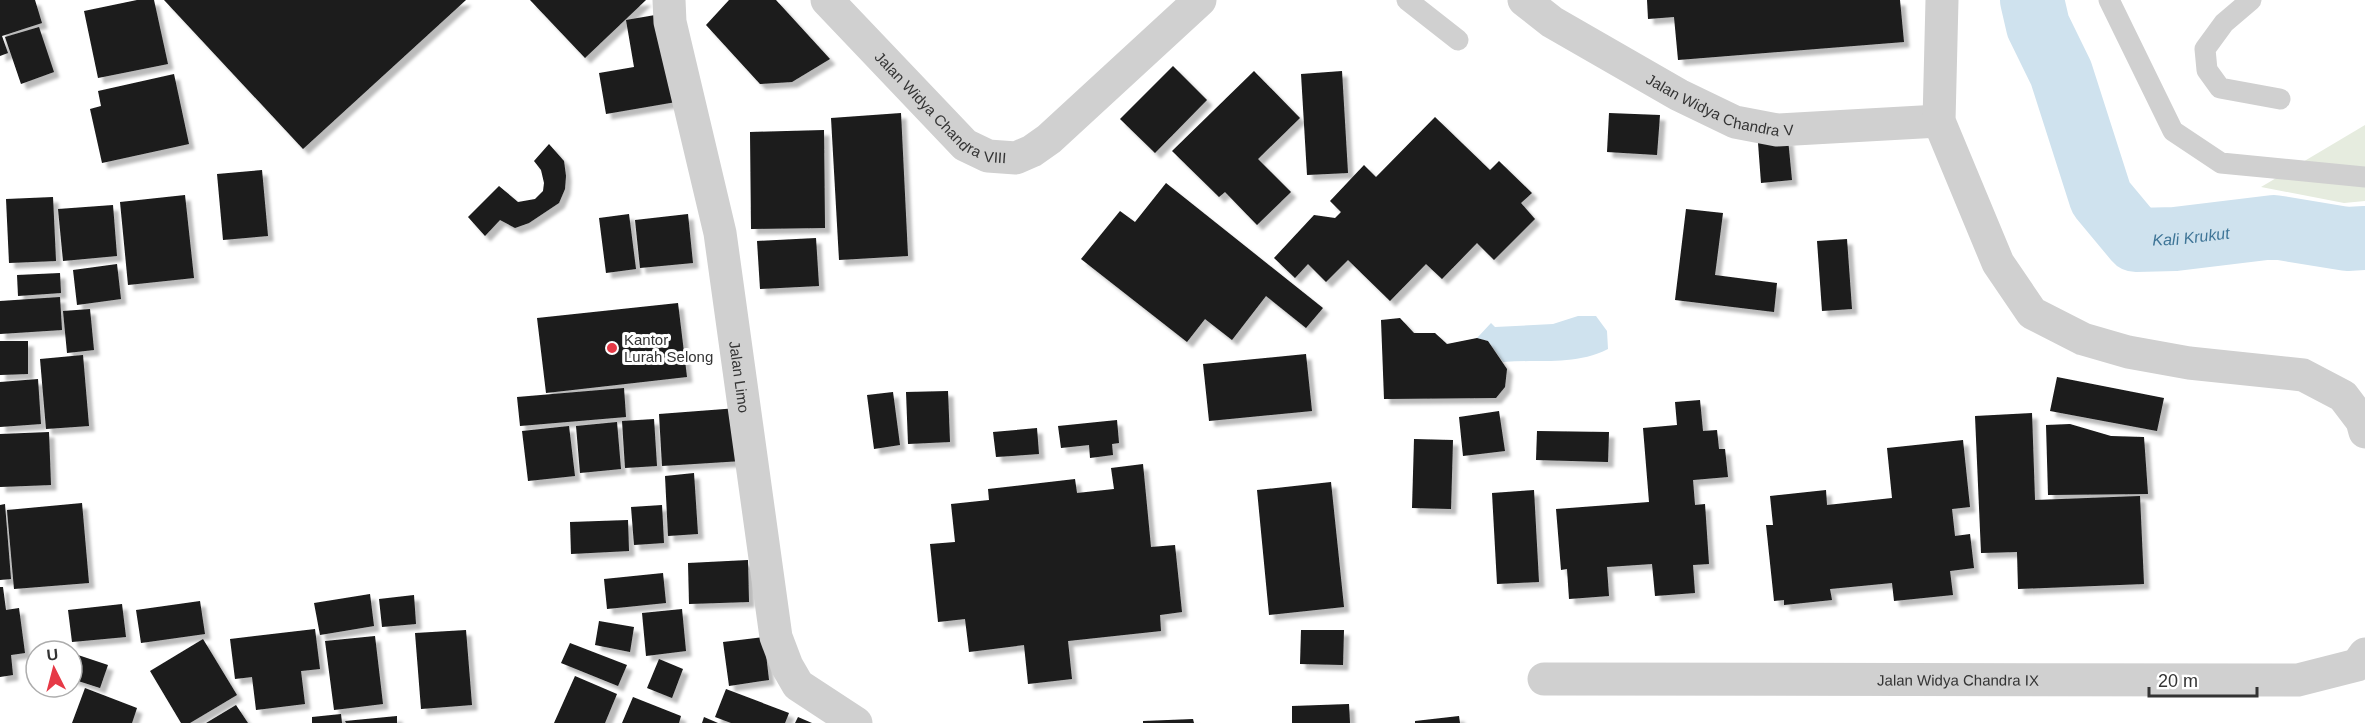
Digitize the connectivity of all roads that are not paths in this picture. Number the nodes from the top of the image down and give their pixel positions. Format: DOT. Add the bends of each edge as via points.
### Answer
graph roads {
  1 [pos="669,0"];
  2 [pos="827,0"];
  3 [pos="1200,0"];
  4 [pos="1407,0"];
  5 [pos="1524,0"];
  6 [pos="1942,0"];
  7 [pos="2109,0"];
  8 [pos="2251,0"];
  9 [pos="1458,40"];
  10 [pos="2280,99"];
  11 [pos="1939,121"];
  12 [pos="2365,177"];
  13 [pos="2365,432"];
  14 [pos="2365,654"];
  15 [pos="1544,679"];
  16 [pos="856,723"];
  1 -- 16 [label="street, Jalan Limo" via="670,22 720,233 776,637 798,685"];
  2 -- 3 [label="street, Jalan Widya Chandra VIII" via="964,145 988,156 1016,158 1049,139"];
  4 -- 9 [label="lane"];
  5 -- 11 [label="street, Jalan Widya Chandra V" via="1572,33 1679,95 1735,122 1777,130"];
  6 -- 11 [label="street"];
  7 -- 12 [label="lane" via="2173,131 2221,164"];
  8 -- 10 [label="lane" via="2224,23 2205,49 2207,70 2220,88"];
  11 -- 13 [label="street" via="1998,263 2032,313 2083,339 2128,352 2303,375 2343,396 2362,421"];
  14 -- 15 [label="street, Jalan Widya Chandra IX" via="2357,665 2298,680"];
}
